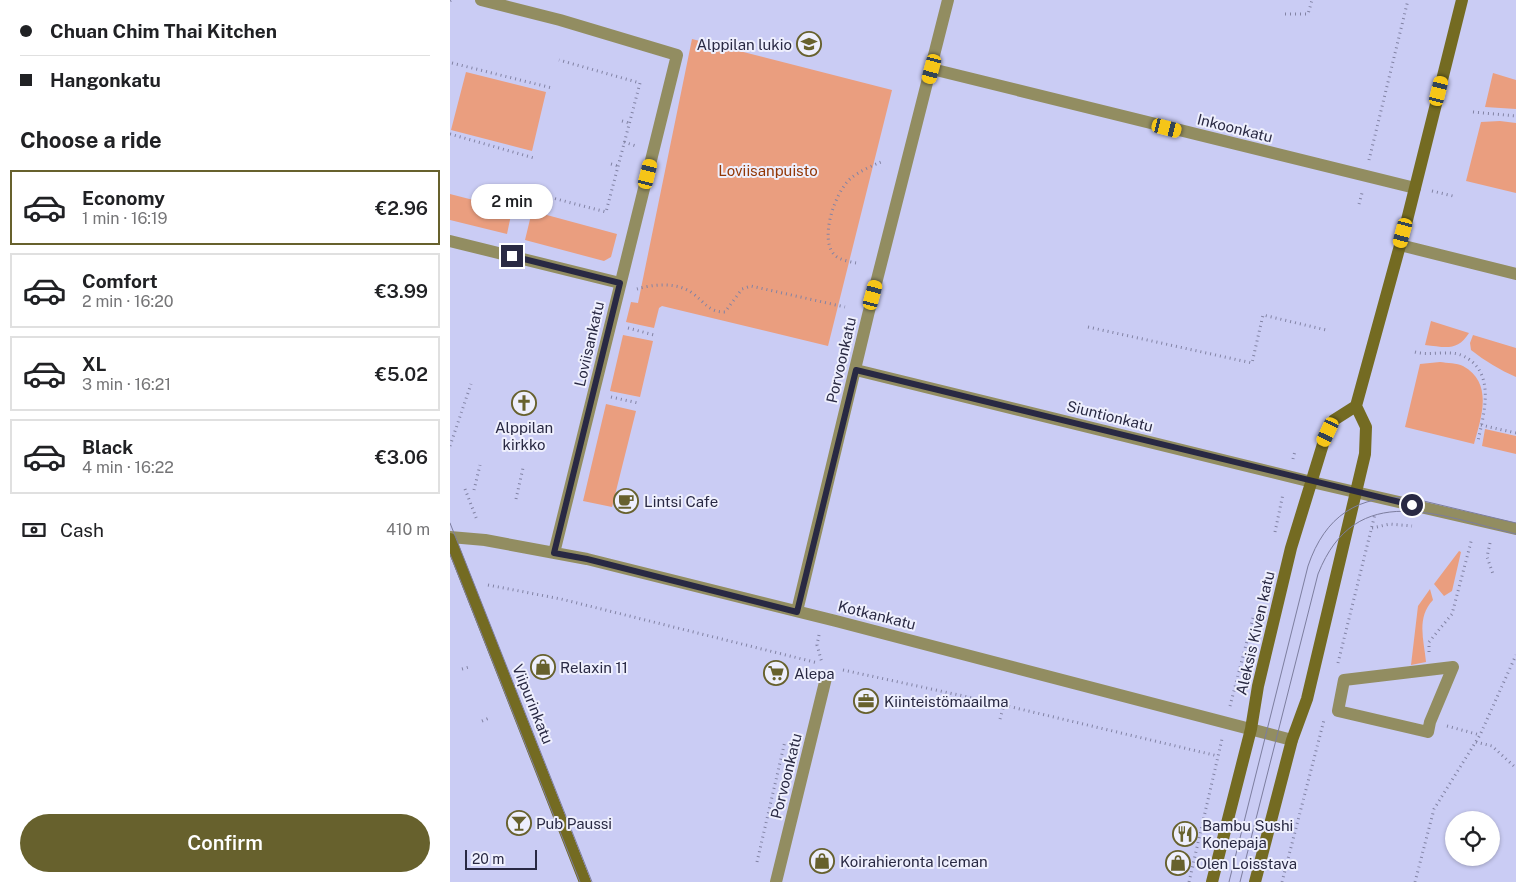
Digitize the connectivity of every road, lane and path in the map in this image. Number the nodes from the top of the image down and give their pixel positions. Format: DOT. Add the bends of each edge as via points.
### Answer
graph roads {
  1 [pos="481,0"];
  2 [pos="948,0"];
  3 [pos="1312,0"];
  4 [pos="1408,0"];
  5 [pos="1462,0"];
  6 [pos="1285,14"];
  7 [pos="559,60"];
  8 [pos="452,63"];
  9 [pos="932,69"];
  10 [pos="552,88"];
  11 [pos="1473,112"];
  12 [pos="1516,116"];
  13 [pos="622,121"];
  14 [pos="629,123"];
  15 [pos="450,134"];
  16 [pos="624,142"];
  17 [pos="642,148"];
  18 [pos="1372,150"];
  19 [pos="534,158"];
  20 [pos="881,162"];
  21 [pos="610,164"];
  22 [pos="618,166"];
  23 [pos="1415,188"];
  24 [pos="526,191"];
  25 [pos="450,241"];
  26 [pos="1400,245"];
  27 [pos="856,263"];
  28 [pos="1516,274"];
  29 [pos="620,283"];
  30 [pos="632,290"];
  31 [pos="845,307"];
  32 [pos="623,327"];
  33 [pos="1088,327"];
  34 [pos="1326,330"];
  35 [pos="654,335"];
  36 [pos="1415,352"];
  37 [pos="856,370"];
  38 [pos="470,384"];
  39 [pos="606,396"];
  40 [pos="638,403"];
  41 [pos="1356,406"];
  42 [pos="1481,425"];
  43 [pos="1516,433"];
  44 [pos="1478,441"];
  45 [pos="450,446"];
  46 [pos="480,465"];
  47 [pos="523,468"];
  48 [pos="1312,482"];
  49 [pos="466,488"];
  50 [pos="474,490"];
  51 [pos="1356,493"];
  52 [pos="516,499"];
  53 [pos="1282,501"];
  54 [pos="1415,526"];
  55 [pos="1371,528"];
  56 [pos="1516,529"];
  57 [pos="1274,534"];
  58 [pos="1462,536"];
  59 [pos="450,538"];
  60 [pos="1472,538"];
  61 [pos="485,540"];
  62 [pos="1490,543"];
  63 [pos="1497,545"];
  64 [pos="554,553"];
  65 [pos="1493,574"];
  66 [pos="797,612"];
  67 [pos="1254,616"];
  68 [pos="823,618"];
  69 [pos="1429,648"];
  70 [pos="1516,654"];
  71 [pos="822,664"];
  72 [pos="469,666"];
  73 [pos="462,669"];
  74 [pos="1410,672"];
  75 [pos="826,678"];
  76 [pos="1004,705"];
  77 [pos="490,718"];
  78 [pos="1000,719"];
  79 [pos="482,721"];
  80 [pos="1226,723"];
  81 [pos="1251,729"];
  82 [pos="1292,740"];
  83 [pos="785,741"];
  84 [pos="1476,742"];
  85 [pos="1516,768"];
  86 [pos="757,862"];
  87 [pos="585,882"];
  88 [pos="776,882"];
  89 [pos="1189,882"];
  90 [pos="1212,882"];
  91 [pos="1256,882"];
  92 [pos="1415,882"];
  1 -- 29 [label="street, Loviisankatu" via="677,56"];
  2 -- 9 [label="street, Porvoonkatu"];
  3 -- 6 [label="path" via="1308,14"];
  4 -- 18 [label="path"];
  5 -- 23 [label="main road"];
  7 -- 14 [label="path" via="640,82"];
  8 -- 10 [label="path"];
  9 -- 23 [label="street, Inkoonkatu"];
  9 -- 37 [label="street, Porvoonkatu"];
  11 -- 12 [label="path"];
  13 -- 14 [label="path"];
  14 -- 16 [label="path"];
  15 -- 19 [label="path"];
  16 -- 17 [label="path"];
  16 -- 22 [label="path"];
  20 -- 27 [label="path" via="851,178 837,198 830,219 827,240 831,250 837,257"];
  21 -- 22 [label="path"];
  22 -- 24 [label="path" via="606,212"];
  23 -- 26 [label="main road"];
  25 -- 29 [label="street"];
  26 -- 28 [label="street"];
  26 -- 41 [label="main road"];
  29 -- 64 [label="street, Loviisankatu"];
  30 -- 31 [label="path" via="653,284 680,288 691,291 716,312 725,312 742,289 751,286"];
  32 -- 35 [label="path"];
  33 -- 34 [label="path" via="1252,363 1263,315"];
  36 -- 42 [label="path" via="1460,355 1474,364 1485,385 1486,403"];
  37 -- 48 [label="street, Siuntionkatu"];
  37 -- 66 [label="street, Porvoonkatu"];
  38 -- 45 [label="path"];
  39 -- 40 [label="path"];
  41 -- 48 [label="main road, Aleksis Kiven katu" via="1334,420"];
  41 -- 51 [label="main road" via="1366,427 1365,454"];
  42 -- 43 [label="path"];
  42 -- 44 [label="path"];
  46 -- 50 [label="path"];
  47 -- 52 [label="path"];
  48 -- 51 [label="street, Siuntionkatu"];
  48 -- 81 [label="main road, Aleksis Kiven katu" via="1291,548"];
  49 -- 61 [label="path"];
  51 -- 56 [label="street, Siuntionkatu"];
  51 -- 82 [label="main road" via="1307,699"];
  53 -- 57 [label="path"];
  54 -- 55 [label="path" via="1390,524"];
  58 -- 60 [label="path"];
  59 -- 61 [label="street, Kotkankatu"];
  59 -- 87 [label="main road, Viipurinkatu"];
  60 -- 62 [label="path"];
  60 -- 69 [label="path" via="1452,614 1429,642"];
  61 -- 64 [label="street, Kotkankatu"];
  62 -- 63 [label="path"];
  62 -- 65 [label="path" via="1487,557"];
  64 -- 66 [label="street, Kotkankatu"];
  66 -- 68 [label="street, Kotkankatu"];
  67 -- 80 [label="path"];
  68 -- 71 [label="path" via="817,645"];
  68 -- 80 [label="street, Kotkankatu"];
  70 -- 84 [label="path"];
  72 -- 73 [label="path"];
  74 -- 74 [label="street" via="1453,667 1428,732 1338,711 1344,680"];
  75 -- 88 [label="street, Porvoonkatu"];
  76 -- 78 [label="path"];
  77 -- 79 [label="path"];
  80 -- 81 [label="street, Kotkankatu"];
  80 -- 89 [label="path"];
  81 -- 82 [label="street, Kotkankatu"];
  81 -- 90 [label="main road, Aleksis Kiven katu"];
  82 -- 91 [label="main road"];
  83 -- 86 [label="path"];
  84 -- 85 [label="path" via="1492,746"];
  84 -- 92 [label="path" via="1434,809"];
}
